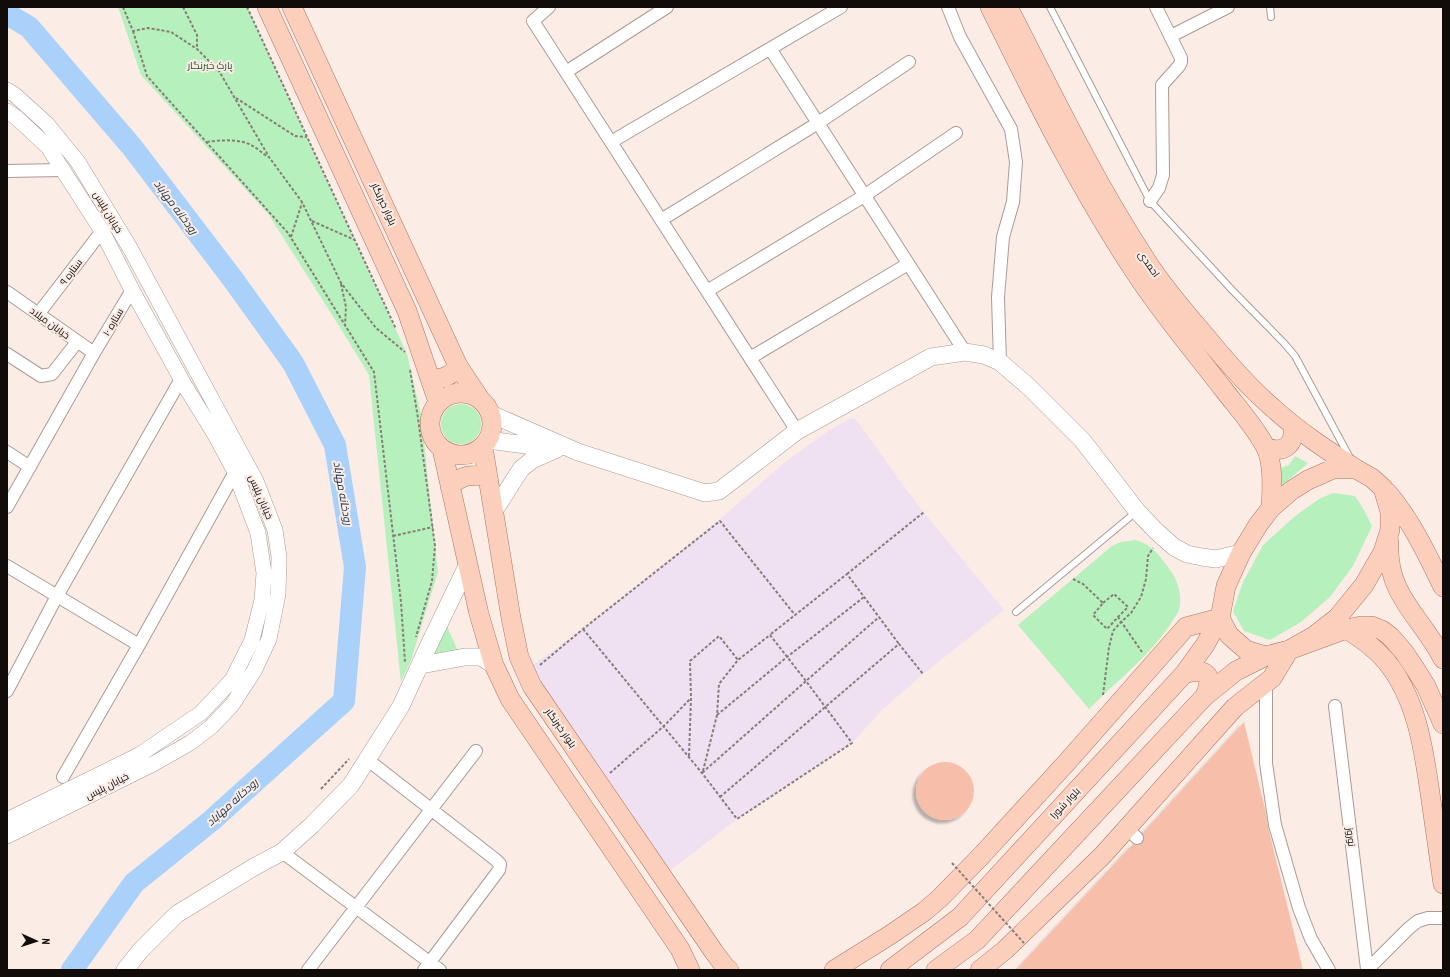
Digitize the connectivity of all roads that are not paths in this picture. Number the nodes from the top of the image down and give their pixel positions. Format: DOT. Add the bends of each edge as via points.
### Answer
graph roads {
  1 [pos="267,7"];
  2 [pos="292,7"];
  3 [pos="549,7"];
  4 [pos="667,7"];
  5 [pos="841,7"];
  6 [pos="948,7"];
  7 [pos="990,7"];
  8 [pos="1008,7"];
  9 [pos="1050,7"];
  10 [pos="1156,7"];
  11 [pos="1228,7"];
  12 [pos="1270,7"];
  13 [pos="1271,17"];
  14 [pos="1171,36"];
  15 [pos="770,50"];
  16 [pos="909,62"];
  17 [pos="566,72"];
  18 [pos="7,90"];
  19 [pos="7,111"];
  20 [pos="818,123"];
  21 [pos="956,133"];
  22 [pos="611,142"];
  23 [pos="62,170"];
  24 [pos="7,171"];
  25 [pos="864,196"];
  26 [pos="1150,201"];
  27 [pos="661,220"];
  28 [pos="102,231"];
  29 [pos="908,264"];
  30 [pos="132,290"];
  31 [pos="707,291"];
  32 [pos="7,292"];
  33 [pos="39,313"];
  34 [pos="77,342"];
  35 [pos="965,352"];
  36 [pos="94,353"];
  37 [pos="7,354"];
  38 [pos="750,358"];
  39 [pos="1000,362"];
  40 [pos="458,366"];
  41 [pos="181,379"];
  42 [pos="430,380"];
  43 [pos="438,402"];
  44 [pos="485,406"];
  45 [pos="1292,425"];
  46 [pos="797,431"];
  47 [pos="486,443"];
  48 [pos="1266,447"];
  49 [pos="442,449"];
  50 [pos="557,449"];
  51 [pos="7,452"];
  52 [pos="578,452"];
  53 [pos="30,466"];
  54 [pos="1356,468"];
  55 [pos="234,472"];
  56 [pos="488,476"];
  57 [pos="450,486"];
  58 [pos="1383,488"];
  59 [pos="7,507"];
  60 [pos="1271,508"];
  61 [pos="494,511"];
  62 [pos="1137,511"];
  63 [pos="275,530"];
  64 [pos="1390,530"];
  65 [pos="258,533"];
  66 [pos="1241,553"];
  67 [pos="468,564"];
  68 [pos="7,566"];
  69 [pos="1443,587"];
  70 [pos="56,596"];
  71 [pos="1016,612"];
  72 [pos="1220,618"];
  73 [pos="1346,629"];
  74 [pos="139,645"];
  75 [pos="1290,650"];
  76 [pos="1266,656"];
  77 [pos="1443,660"];
  78 [pos="413,664"];
  79 [pos="494,665"];
  80 [pos="1184,674"];
  81 [pos="1266,682"];
  82 [pos="7,691"];
  83 [pos="1205,696"];
  84 [pos="1335,706"];
  85 [pos="1137,724"];
  86 [pos="1443,724"];
  87 [pos="476,751"];
  88 [pos="361,757"];
  89 [pos="1068,761"];
  90 [pos="63,777"];
  91 [pos="431,809"];
  92 [pos="7,820"];
  93 [pos="7,836"];
  94 [pos="282,852"];
  95 [pos="1443,884"];
  96 [pos="356,907"];
  97 [pos="1443,918"];
  98 [pos="714,952"];
  99 [pos="427,966"];
  100 [pos="124,970"];
  101 [pos="308,970"];
  102 [pos="440,970"];
  103 [pos="690,970"];
  104 [pos="721,970"];
  105 [pos="729,970"];
  106 [pos="834,970"];
  107 [pos="890,970"];
  108 [pos="936,970"];
  109 [pos="980,970"];
  110 [pos="1329,970"];
  111 [pos="1367,970"];
  1 -- 42 [label="main road" via="407,312"];
  2 -- 40 [label="main road, بلوار خبرنگار"];
  3 -- 17 [label="street" via="533,21"];
  4 -- 17 [label="street"];
  5 -- 15 [label="street"];
  6 -- 39 [label="street" via="960,37 1011,129 1016,162 1013,202 1003,237 998,297"];
  7 -- 48 [label="main road, احمدی" via="1089,199 1133,270"];
  8 -- 45 [label="main road, احمدی" via="1105,193 1144,257 1226,362"];
  9 -- 26 [label="lane"];
  10 -- 14 [label="street"];
  11 -- 14 [label="street"];
  12 -- 13 [label="lane"];
  14 -- 26 [label="street" via="1181,62 1162,85 1163,175 1159,188"];
  15 -- 20 [label="street"];
  15 -- 22 [label="street"];
  16 -- 20 [label="street"];
  17 -- 22 [label="street"];
  18 -- 63 [label="street, خیابان پلیس" via="47,124 78,162 130,248 256,481"];
  19 -- 23 [label="street, خیابان پلیس" via="48,147"];
  20 -- 25 [label="street"];
  20 -- 27 [label="street"];
  21 -- 25 [label="street"];
  22 -- 27 [label="street"];
  23 -- 24 [label="street"];
  23 -- 28 [label="street, خیابان پلیس"];
  25 -- 29 [label="street"];
  25 -- 31 [label="street"];
  26 -- 54 [label="lane" via="1295,356"];
  27 -- 31 [label="street"];
  28 -- 30 [label="street, خیابان پلیس"];
  28 -- 33 [label="street, ستاره ۹"];
  29 -- 35 [label="street"];
  29 -- 38 [label="street"];
  30 -- 36 [label="street, ستاره ۱۰"];
  30 -- 41 [label="street, خیابان پلیس"];
  31 -- 38 [label="street"];
  32 -- 33 [label="street, خیابان میلاد"];
  33 -- 34 [label="street, خیابان میلاد"];
  34 -- 36 [label="street, خیابان میلاد"];
  34 -- 37 [label="street" via="52,374 47,376 40,376"];
  35 -- 39 [label="main road" via="984,355"];
  35 -- 46 [label="main road" via="931,357"];
  36 -- 53 [label="street, ستاره ۱۰"];
  38 -- 46 [label="street"];
  39 -- 62 [label="main road" via="1029,387 1083,442"];
  40 -- 42 [label="main road" via="448,377"];
  40 -- 44 [label="main road, بلوار خبرنگار"];
  41 -- 55 [label="street, خیابان پلیس"];
  41 -- 70 [label="street"];
  42 -- 43 [label="main road"];
  43 -- 44 [label="main road" via="446,396 464,393 472,395"];
  43 -- 49 [label="main road" via="430,417 430,426 435,443"];
  44 -- 47 [label="main road" via="492,422 492,431"];
  44 -- 52 [label="main road"];
  45 -- 48 [label="main road" via="1294,432 1287,447 1272,450"];
  45 -- 54 [label="main road, احمدی"];
  46 -- 52 [label="main road" via="719,491 704,493"];
  47 -- 49 [label="main road" via="476,452 463,456 450,454"];
  47 -- 50 [label="main road"];
  47 -- 56 [label="main road, بلوار خبرنگار"];
  48 -- 60 [label="main road, احمدی" via="1271,468"];
  49 -- 57 [label="main road"];
  50 -- 52 [label="main road"];
  50 -- 61 [label="main road" via="532,460 521,469"];
  51 -- 53 [label="street"];
  53 -- 59 [label="street, ستاره ۱۰"];
  54 -- 58 [label="main road, احمدی"];
  54 -- 60 [label="main road, بلوار شورا" via="1333,470 1308,480"];
  55 -- 65 [label="street, خیابان پلیس"];
  55 -- 74 [label="street"];
  56 -- 57 [label="main road" via="458,478"];
  56 -- 61 [label="main road, بلوار خبرنگار"];
  57 -- 67 [label="main road"];
  58 -- 64 [label="main road" via="1390,512"];
  58 -- 69 [label="main road, احمدی" via="1414,531"];
  60 -- 66 [label="main road, بلوار شورا"];
  61 -- 98 [label="main road, بلوار خبرنگار" via="514,634 519,657 527,676"];
  62 -- 66 [label="main road" via="1174,547 1188,554 1216,559"];
  62 -- 71 [label="lane"];
  63 -- 65 [label="street"];
  63 -- 93 [label="street, خیابان پلیس" via="279,557 278,594 269,639 254,671 232,705 211,727 190,743"];
  64 -- 75 [label="main road" via="1383,552 1368,579 1351,601 1320,632"];
  64 -- 77 [label="main road" via="1388,553 1399,594"];
  65 -- 92 [label="street, خیابان پلیس" via="264,573 262,600 252,640 232,680 201,713 139,755"];
  66 -- 72 [label="main road, بلوار شورا" via="1226,586"];
  67 -- 78 [label="main road" via="438,625"];
  67 -- 79 [label="main road"];
  68 -- 70 [label="street"];
  70 -- 74 [label="street"];
  70 -- 82 [label="street"];
  72 -- 76 [label="main road" via="1229,635 1246,650"];
  72 -- 80 [label="main road, بلوار شورا"];
  72 -- 89 [label="main road" via="1186,627"];
  73 -- 75 [label="main road"];
  73 -- 86 [label="main road" via="1372,626 1391,637 1426,686"];
  73 -- 95 [label="main road" via="1368,643 1386,662 1399,681 1417,723 1424,753"];
  74 -- 90 [label="street"];
  75 -- 76 [label="main road"];
  75 -- 81 [label="main road"];
  76 -- 83 [label="main road" via="1236,671"];
  78 -- 79 [label="main road" via="481,657"];
  78 -- 88 [label="main road" via="402,706"];
  79 -- 103 [label="main road" via="510,699 680,949"];
  80 -- 83 [label="main road" via="1196,670 1204,672 1209,685"];
  80 -- 85 [label="main road, بلوار شورا"];
  81 -- 109 [label="main road" via="1235,707 1132,833 1103,855 1010,945"];
  81 -- 110 [label="street" via="1266,763 1275,825 1299,908 1311,939"];
  83 -- 108 [label="main road" via="977,940"];
  84 -- 111 [label="street, نوروز"];
  85 -- 89 [label="main road"];
  85 -- 107 [label="main road, بلوار شورا" via="960,917"];
  87 -- 91 [label="street"];
  88 -- 91 [label="street"];
  88 -- 94 [label="main road" via="351,785"];
  89 -- 106 [label="main road" via="940,898 890,935"];
  91 -- 96 [label="street"];
  91 -- 99 [label="street" via="500,864 499,870"];
  94 -- 96 [label="street"];
  94 -- 100 [label="main road" via="247,870 177,914"];
  96 -- 99 [label="street"];
  96 -- 101 [label="street"];
  97 -- 111 [label="street" via="1418,921"];
  98 -- 104 [label="main road"];
  98 -- 105 [label="main road, بلوار خبرنگار"];
  99 -- 102 [label="street"];
}
